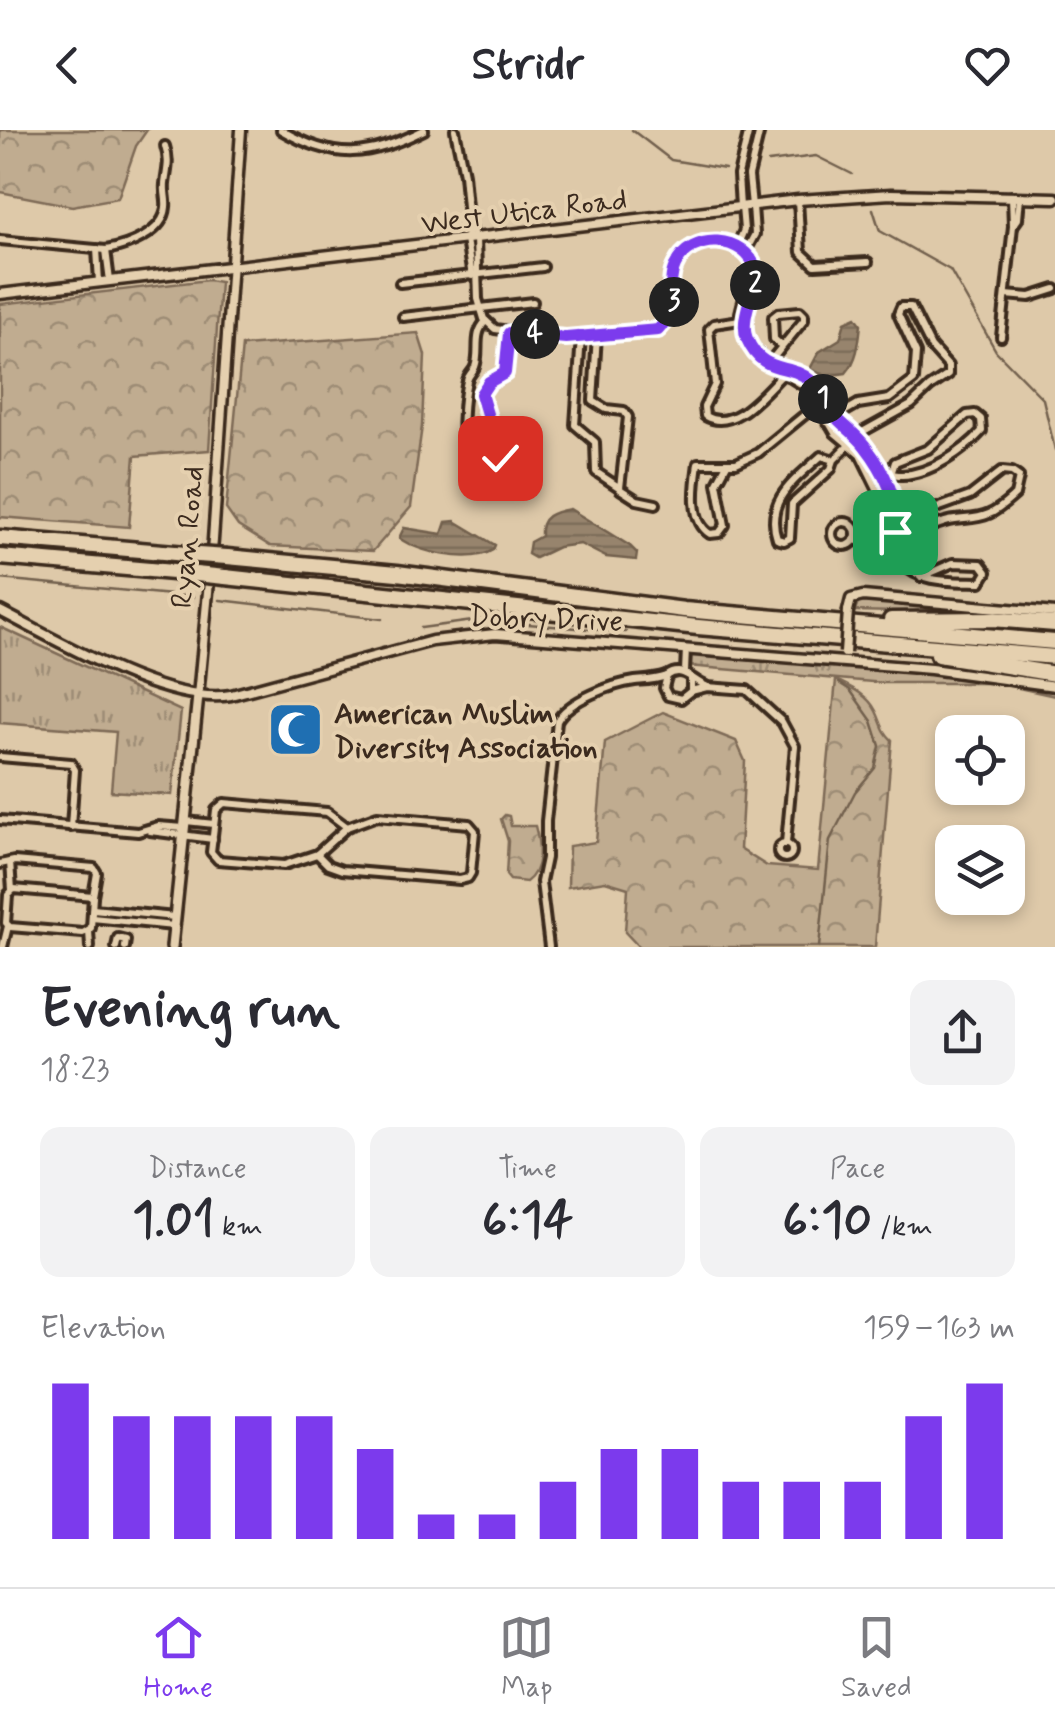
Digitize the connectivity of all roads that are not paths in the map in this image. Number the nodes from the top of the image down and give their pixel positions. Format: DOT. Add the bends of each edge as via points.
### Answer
graph roads {
  1 [pos="241,130"];
  2 [pos="281,130"];
  3 [pos="424,130"];
  4 [pos="455,130"];
  5 [pos="749,130"];
  6 [pos="760,130"];
  7 [pos="165,146"];
  8 [pos="1016,196"];
  9 [pos="1055,198"];
  10 [pos="798,200"];
  11 [pos="747,206"];
  12 [pos="471,239"];
  13 [pos="0,240"];
  14 [pos="738,244"];
  15 [pos="96,249"];
  16 [pos="106,250"];
  17 [pos="746,251"];
  18 [pos="868,262"];
  19 [pos="232,267"];
  20 [pos="543,267"];
  21 [pos="475,277"];
  22 [pos="110,281"];
  23 [pos="99,282"];
  24 [pos="755,282"];
  25 [pos="400,284"];
  26 [pos="1055,289"];
  27 [pos="0,294"];
  28 [pos="1006,295"];
  29 [pos="533,302"];
  30 [pos="480,308"];
  31 [pos="403,317"];
  32 [pos="740,320"];
  33 [pos="486,321"];
  34 [pos="745,332"];
  35 [pos="509,333"];
  36 [pos="597,334"];
  37 [pos="581,336"];
  38 [pos="1001,336"];
  39 [pos="782,346"];
  40 [pos="768,364"];
  41 [pos="781,372"];
  42 [pos="820,402"];
  43 [pos="835,417"];
  44 [pos="827,422"];
  45 [pos="856,436"];
  46 [pos="848,445"];
  47 [pos="834,460"];
  48 [pos="727,464"];
  49 [pos="892,471"];
  50 [pos="882,476"];
  51 [pos="872,480"];
  52 [pos="619,488"];
  53 [pos="656,504"];
  54 [pos="912,533"];
  55 [pos="0,538"];
  56 [pos="893,538"];
  57 [pos="854,540"];
  58 [pos="0,557"];
  59 [pos="921,578"];
  60 [pos="0,611"];
  61 [pos="1055,612"];
  62 [pos="812,622"];
  63 [pos="1055,624"];
  64 [pos="868,641"];
  65 [pos="1055,642"];
  66 [pos="681,647"];
  67 [pos="844,657"];
  68 [pos="1055,657"];
  69 [pos="670,673"];
  70 [pos="1055,674"];
  71 [pos="688,676"];
  72 [pos="650,682"];
  73 [pos="1055,686"];
  74 [pos="707,687"];
  75 [pos="664,688"];
  76 [pos="691,691"];
  77 [pos="198,696"];
  78 [pos="0,757"];
  79 [pos="0,820"];
  80 [pos="71,827"];
  81 [pos="347,827"];
  82 [pos="184,828"];
  83 [pos="213,831"];
  84 [pos="786,844"];
  85 [pos="316,854"];
  86 [pos="10,862"];
  87 [pos="0,864"];
  88 [pos="12,890"];
  89 [pos="93,896"];
  90 [pos="4,908"];
  91 [pos="93,914"];
  92 [pos="174,922"];
  93 [pos="8,926"];
  94 [pos="89,931"];
  95 [pos="4,947"];
  96 [pos="90,947"];
  97 [pos="116,947"];
  98 [pos="126,947"];
  99 [pos="172,947"];
  100 [pos="548,947"];
  1 -- 19 [label="street, Ryan Road"];
  2 -- 3 [label="street" via="326,151 350,154"];
  4 -- 12 [label="street"];
  5 -- 11 [label="street" via="738,175"];
  6 -- 11 [label="street"];
  7 -- 16 [label="street" via="166,212 157,228"];
  8 -- 9 [label="street, West Utica Road"];
  8 -- 10 [label="street, West Utica Road"];
  8 -- 28 [label="street"];
  10 -- 11 [label="street, West Utica Road"];
  10 -- 18 [label="street" via="801,252 815,264"];
  11 -- 12 [label="street, West Utica Road"];
  11 -- 14 [label="street"];
  11 -- 17 [label="street" via="755,234"];
  12 -- 19 [label="street, West Utica Road"];
  12 -- 21 [label="street"];
  13 -- 15 [label="street"];
  14 -- 17 [label="street"];
  14 -- 36 [label="street" via="703,244 680,258 671,279 672,314 660,329"];
  15 -- 16 [label="street"];
  15 -- 23 [label="street"];
  16 -- 22 [label="street"];
  17 -- 24 [label="street"];
  19 -- 22 [label="street, West Utica Road"];
  19 -- 77 [label="street, Ryan Road"];
  20 -- 21 [label="street"];
  21 -- 25 [label="street"];
  21 -- 30 [label="street"];
  22 -- 23 [label="street, West Utica Road"];
  23 -- 27 [label="street, West Utica Road"];
  24 -- 32 [label="street"];
  24 -- 34 [label="street"];
  26 -- 28 [label="street"];
  28 -- 38 [label="street"];
  29 -- 30 [label="street"];
  30 -- 31 [label="street"];
  30 -- 33 [label="street"];
  32 -- 34 [label="street"];
  32 -- 41 [label="street" via="709,329 715,384 705,416 716,421 738,415"];
  33 -- 35 [label="street"];
  33 -- 35 [label="street" via="467,378 462,439 470,478 480,488 503,478 481,398 485,386 505,373"];
  34 -- 40 [label="street"];
  35 -- 37 [label="street"];
  36 -- 37 [label="street"];
  36 -- 52 [label="street" via="592,401 628,418"];
  37 -- 52 [label="street" via="575,425 595,442 596,472"];
  39 -- 39 [label="street" via="804,320 800,311 774,316 774,339"];
  39 -- 40 [label="street"];
  40 -- 41 [label="street"];
  41 -- 42 [label="street" via="809,379"];
  42 -- 43 [label="street"];
  42 -- 44 [label="street"];
  42 -- 48 [label="street" via="763,450"];
  43 -- 44 [label="street"];
  43 -- 45 [label="street"];
  43 -- 45 [label="street" via="889,398 915,378 916,352 898,314 911,306 948,375"];
  44 -- 46 [label="street"];
  45 -- 46 [label="street"];
  45 -- 50 [label="street"];
  46 -- 47 [label="street"];
  46 -- 51 [label="street"];
  47 -- 47 [label="street" via="792,504 788,539 777,539 780,495 820,456"];
  48 -- 48 [label="street" via="697,466 696,512 710,534 724,528 718,480"];
  49 -- 49 [label="street" via="903,475 954,456 982,431 981,419 966,415 928,449 894,462"];
  49 -- 50 [label="street"];
  50 -- 51 [label="street"];
  50 -- 56 [label="street" via="898,509"];
  51 -- 56 [label="street"];
  52 -- 53 [label="street"];
  54 -- 54 [label="street" via="995,511 1017,492 1019,478 1002,472 970,496 915,516"];
  54 -- 56 [label="street"];
  55 -- 62 [label="highway, bridge" via="382,572"];
  56 -- 57 [label="street"];
  56 -- 59 [label="street" via="900,562"];
  58 -- 64 [label="highway, bridge"];
  59 -- 59 [label="street" via="981,582 987,572 981,564 957,562"];
  60 -- 77 [label="street, Dobry Drive" via="159,687"];
  61 -- 67 [label="street, bridge" via="851,598"];
  62 -- 63 [label="highway"];
  62 -- 65 [label="highway"];
  64 -- 68 [label="highway"];
  64 -- 70 [label="highway"];
  66 -- 67 [label="street, Dobry Drive"];
  66 -- 69 [label="street"];
  66 -- 71 [label="street"];
  66 -- 77 [label="street, Dobry Drive" via="468,635 232,695"];
  67 -- 73 [label="street, Dobry Drive"];
  69 -- 71 [label="street"];
  69 -- 72 [label="street"];
  69 -- 75 [label="street"];
  71 -- 74 [label="street"];
  71 -- 76 [label="street"];
  72 -- 75 [label="street"];
  72 -- 100 [label="street" via="578,701 556,724 541,882"];
  74 -- 76 [label="street"];
  74 -- 84 [label="street" via="754,693 790,733 795,746"];
  75 -- 76 [label="street" via="676,700"];
  77 -- 82 [label="main road, Ryan Road"];
  78 -- 80 [label="street" via="71,763"];
  79 -- 80 [label="street"];
  80 -- 82 [label="street"];
  81 -- 83 [label="street" via="327,812 224,803 216,807"];
  81 -- 85 [label="street"];
  81 -- 85 [label="street" via="386,816 472,825 471,872 468,878 342,870"];
  82 -- 83 [label="street"];
  82 -- 83 [label="street"];
  82 -- 92 [label="main road, Ryan Road"];
  83 -- 85 [label="street" via="212,856 221,861 284,865"];
  86 -- 87 [label="street"];
  86 -- 88 [label="street"];
  86 -- 89 [label="street" via="94,868"];
  88 -- 89 [label="street"];
  88 -- 90 [label="street"];
  89 -- 91 [label="street"];
  90 -- 93 [label="street"];
  91 -- 92 [label="street"];
  91 -- 94 [label="street"];
  92 -- 99 [label="main road, Ryan Road"];
  93 -- 94 [label="street"];
  93 -- 95 [label="street"];
  94 -- 96 [label="street"];
  97 -- 98 [label="street" via="118,938"];
}
